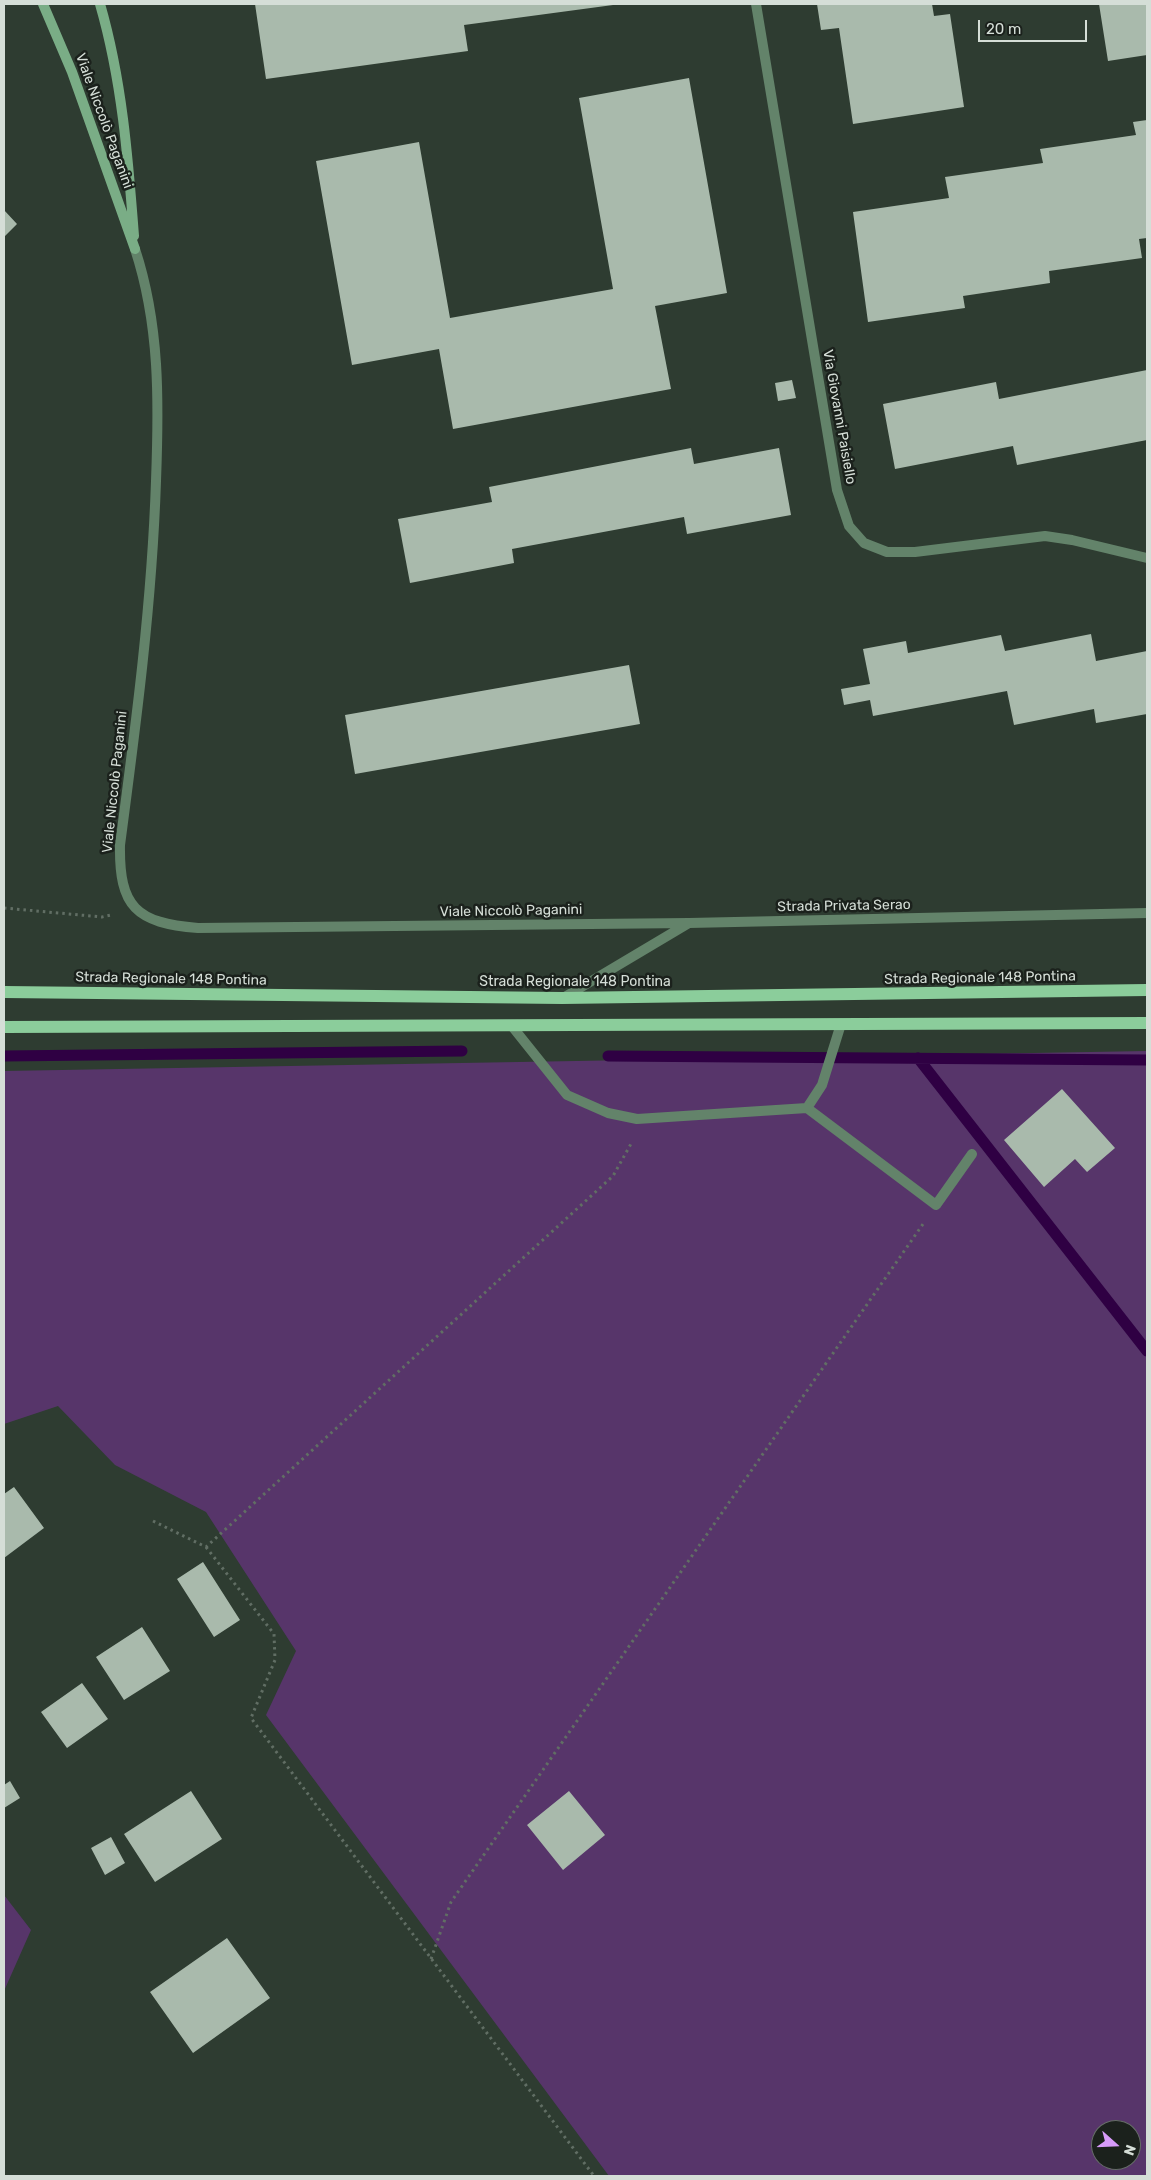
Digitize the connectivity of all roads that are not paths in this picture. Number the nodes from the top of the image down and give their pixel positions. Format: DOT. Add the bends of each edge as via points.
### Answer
graph roads {
  1 [pos="43,4"];
  2 [pos="100,4"];
  3 [pos="756,4"];
  4 [pos="135,249"];
  5 [pos="1147,558"];
  6 [pos="1147,912"];
  7 [pos="689,923"];
  8 [pos="1147,990"];
  9 [pos="4,992"];
  10 [pos="562,998"];
  11 [pos="1147,1023"];
  12 [pos="841,1024"];
  13 [pos="511,1025"];
  14 [pos="4,1027"];
  15 [pos="807,1108"];
  16 [pos="972,1154"];
  1 -- 4 [label="street, Viale Niccolò Paganini" via="68,63"];
  2 -- 4 [label="street, Viale Niccolò Paganini" via="122,105"];
  3 -- 5 [label="street, Via Giovanni Paisiello" via="837,490 849,526 864,543 887,552 915,552 1045,536"];
  4 -- 7 [label="street, Viale Niccolò Paganini" via="153,320 157,415 147,612 120,845 123,889 128,901 136,910 165,924 198,928"];
  6 -- 7 [label="street, Strada Privata Serao"];
  7 -- 10 [label="street, Strada Privata Serao"];
  8 -- 10 [label="main road, Strada Regionale 148 Pontina"];
  9 -- 10 [label="main road, Strada Regionale 148 Pontina"];
  11 -- 12 [label="main road"];
  12 -- 13 [label="main road"];
  12 -- 15 [label="street" via="822,1085"];
  13 -- 14 [label="main road"];
  13 -- 15 [label="street" via="567,1095 608,1113 637,1119"];
  15 -- 16 [label="street" via="936,1205"];
}
